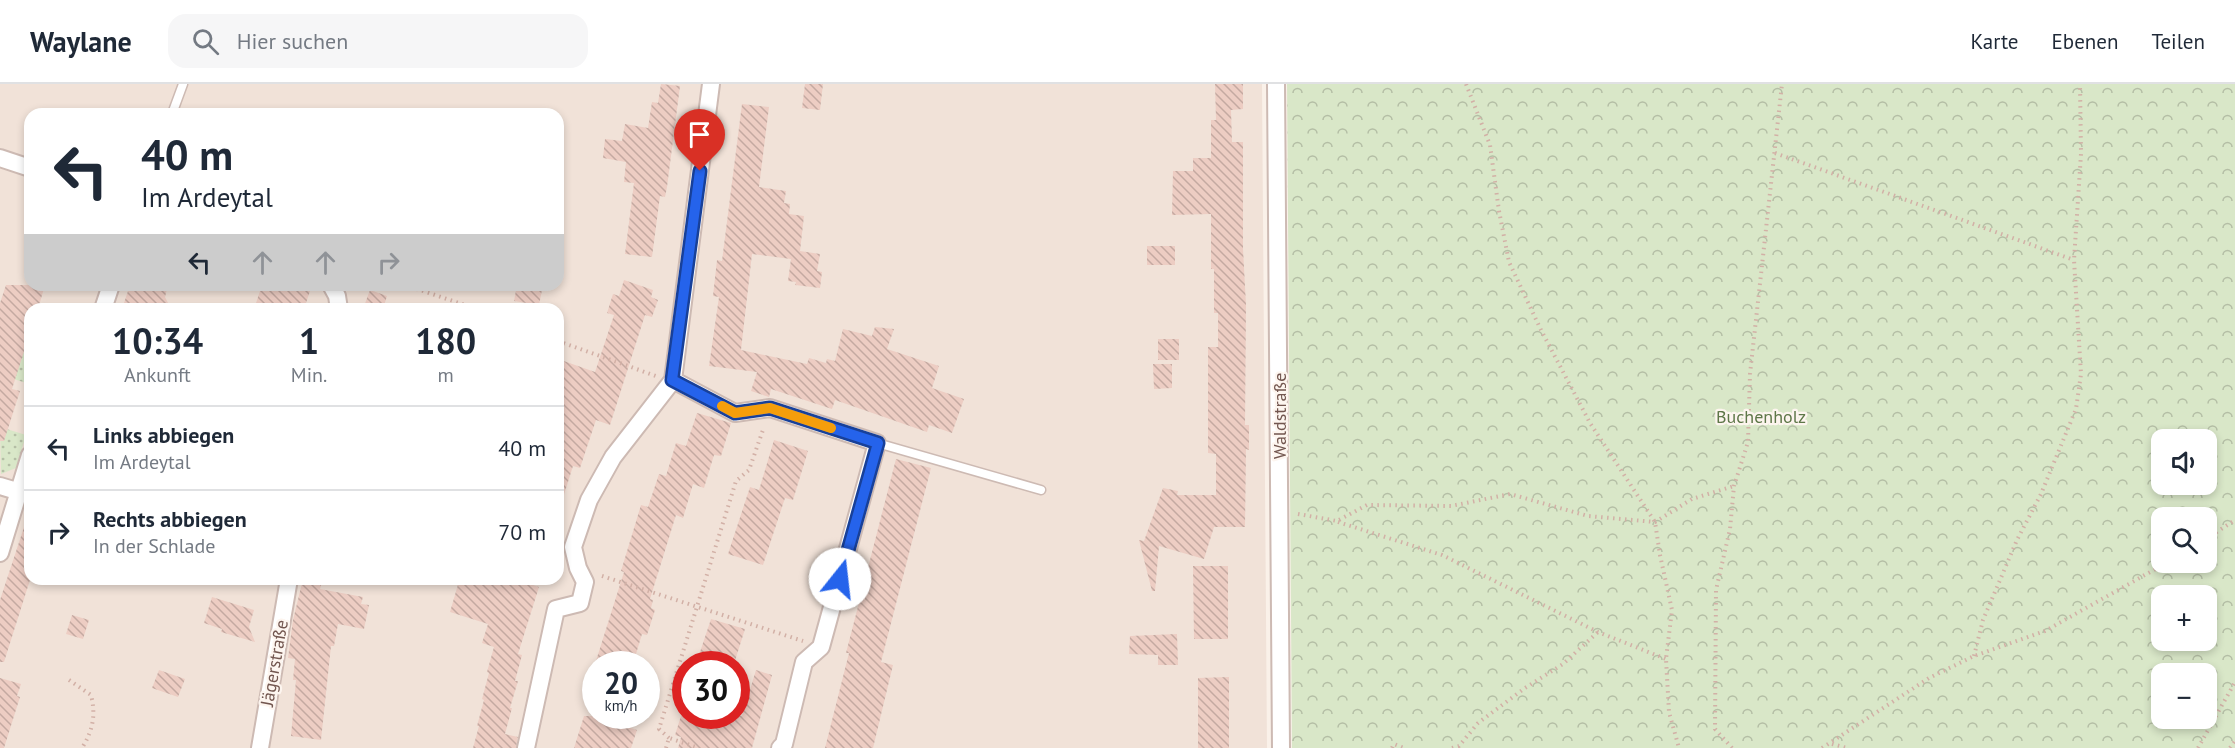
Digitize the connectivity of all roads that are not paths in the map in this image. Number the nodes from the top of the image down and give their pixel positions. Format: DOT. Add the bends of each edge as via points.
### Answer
graph roads {
  1 [pos="183,84"];
  2 [pos="711,84"];
  3 [pos="1276,84"];
  4 [pos="174,108"];
  5 [pos="0,158"];
  6 [pos="24,166"];
  7 [pos="672,380"];
  8 [pos="878,443"];
  9 [pos="0,486"];
  10 [pos="1041,490"];
  11 [pos="24,493"];
  12 [pos="0,553"];
  13 [pos="288,585"];
  14 [pos="260,748"];
  15 [pos="526,748"];
  16 [pos="780,748"];
  17 [pos="1281,748"];
  1 -- 4 [label="lane"];
  2 -- 7 [label="street"];
  3 -- 17 [label="street, Waldstraße"];
  5 -- 6 [label="street"];
  7 -- 8 [label="street" via="735,413 770,408"];
  7 -- 15 [label="street" via="635,426 589,500 573,547 585,582 580,603 556,609"];
  8 -- 10 [label="lane"];
  8 -- 16 [label="street" via="821,647 804,662"];
  9 -- 11 [label="street"];
  11 -- 12 [label="street"];
  13 -- 14 [label="street, Jägerstraße"];
}
